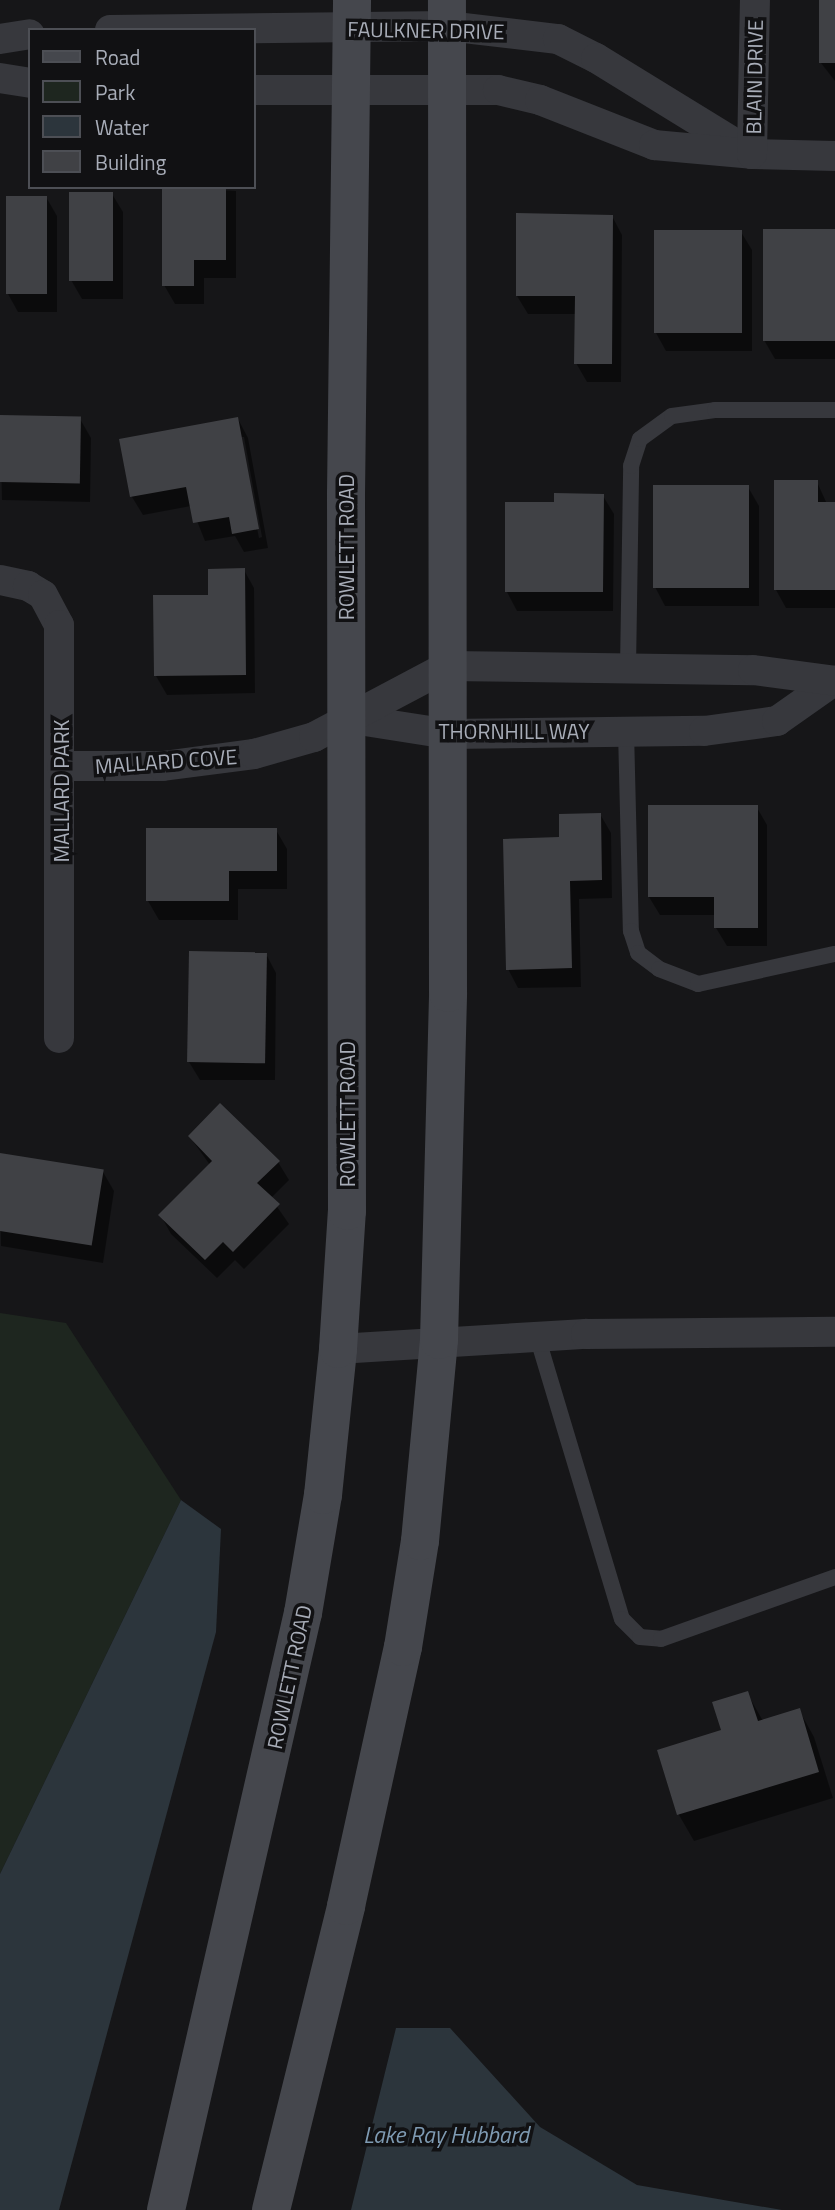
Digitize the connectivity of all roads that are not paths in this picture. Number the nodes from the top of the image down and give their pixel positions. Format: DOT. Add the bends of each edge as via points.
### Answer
graph roads {
  1 [pos="755,0"];
  2 [pos="447,13"];
  3 [pos="352,14"];
  4 [pos="140,28"];
  5 [pos="28,34"];
  6 [pos="0,38"];
  7 [pos="0,78"];
  8 [pos="28,83"];
  9 [pos="448,87"];
  10 [pos="350,89"];
  11 [pos="256,90"];
  12 [pos="752,154"];
  13 [pos="835,156"];
  14 [pos="835,410"];
  15 [pos="0,580"];
  16 [pos="448,666"];
  17 [pos="628,668"];
  18 [pos="834,681"];
  19 [pos="346,718"];
  20 [pos="626,730"];
  21 [pos="448,734"];
  22 [pos="62,766"];
  23 [pos="835,954"];
  24 [pos="59,1038"];
  25 [pos="835,1332"];
  26 [pos="537,1336"];
  27 [pos="439,1340"];
  28 [pos="338,1349"];
  29 [pos="835,1577"];
  30 [pos="166,2210"];
  31 [pos="271,2210"];
  1 -- 12 [label="street, BLAIN DRIVE"];
  2 -- 3 [label="street, FAULKNER DRIVE"];
  2 -- 9 [label="main road"];
  2 -- 12 [label="street, FAULKNER DRIVE" via="558,39"];
  3 -- 4 [label="street, FAULKNER DRIVE"];
  3 -- 10 [label="main road, ROWLETT ROAD"];
  5 -- 6 [label="street"];
  7 -- 8 [label="street"];
  9 -- 10 [label="street"];
  9 -- 12 [label="street" via="498,90 540,100 654,145"];
  9 -- 16 [label="main road"];
  10 -- 11 [label="street"];
  10 -- 19 [label="main road, ROWLETT ROAD"];
  12 -- 13 [label="street"];
  14 -- 17 [label="lane" via="672,416 640,439 631,466"];
  15 -- 22 [label="street, MALLARD PARK" via="29,586 43,595 59,625"];
  16 -- 17 [label="street, THORNHILL WAY"];
  16 -- 19 [label="street, THORNHILL WAY"];
  16 -- 21 [label="main road"];
  17 -- 18 [label="street, THORNHILL WAY" via="753,670"];
  18 -- 20 [label="street, THORNHILL WAY" via="776,721 704,730"];
  19 -- 21 [label="street, THORNHILL WAY"];
  19 -- 22 [label="street, MALLARD COVE" via="314,737 210,763"];
  19 -- 28 [label="main road, ROWLETT ROAD" via="347,1211"];
  20 -- 21 [label="street, THORNHILL WAY"];
  20 -- 23 [label="lane" via="631,931 638,953 659,969 698,984"];
  21 -- 27 [label="main road" via="448,993"];
  22 -- 24 [label="street, MALLARD PARK"];
  25 -- 26 [label="street"];
  26 -- 27 [label="street"];
  26 -- 29 [label="lane" via="622,1619 640,1637 661,1639"];
  27 -- 28 [label="street"];
  27 -- 31 [label="main road" via="420,1541 403,1647 346,1906"];
  28 -- 30 [label="main road, ROWLETT ROAD" via="323,1495 301,1625"];
}
